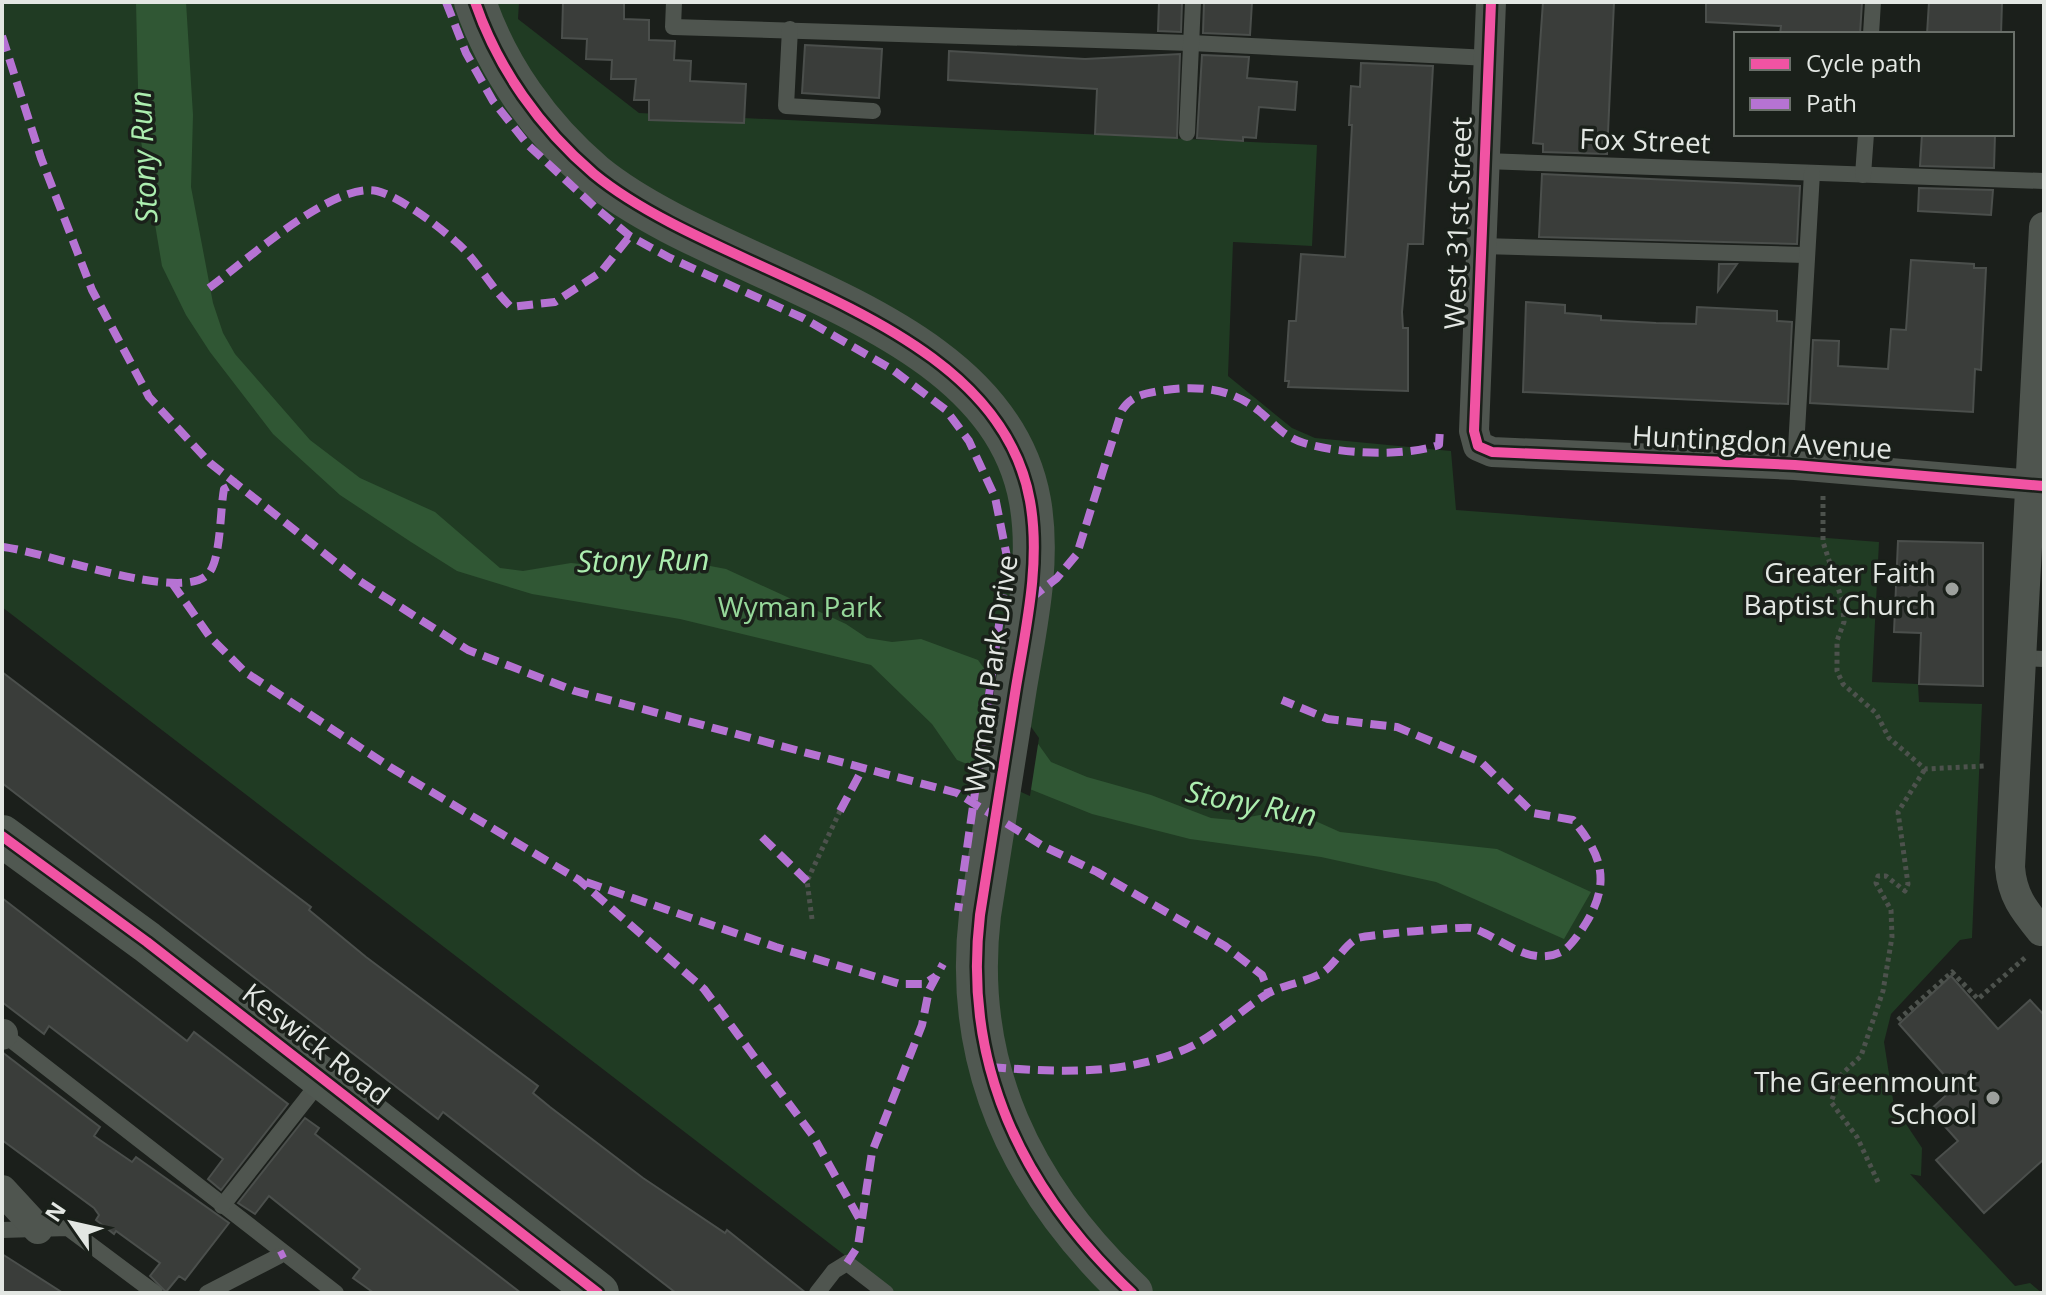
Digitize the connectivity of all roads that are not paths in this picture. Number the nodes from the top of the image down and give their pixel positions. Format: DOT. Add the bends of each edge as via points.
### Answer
graph roads {
  1 [pos="475,2"];
  2 [pos="674,2"];
  3 [pos="1193,2"];
  4 [pos="1491,2"];
  5 [pos="1873,2"];
  6 [pos="790,29"];
  7 [pos="1871,32"];
  8 [pos="1191,43"];
  9 [pos="1489,58"];
  10 [pos="873,111"];
  11 [pos="1187,133"];
  12 [pos="1866,136"];
  13 [pos="1485,161"];
  14 [pos="1812,173"];
  15 [pos="1863,175"];
  16 [pos="2044,181"];
  17 [pos="2044,227"];
  18 [pos="1482,246"];
  19 [pos="1805,255"];
  20 [pos="2042,282"];
  21 [pos="1478,446"];
  22 [pos="1795,465"];
  23 [pos="2037,486"];
  24 [pos="2034,659"];
  25 [pos="2030,779"];
  26 [pos="2,836"];
  27 [pos="2038,928"];
  28 [pos="2,1034"];
  29 [pos="322,1079"];
  30 [pos="2,1190"];
  31 [pos="222,1206"];
  32 [pos="38,1229"];
  33 [pos="2,1230"];
  34 [pos="279,1256"];
  35 [pos="155,1293"];
  36 [pos="207,1293"];
  37 [pos="336,1293"];
  38 [pos="598,1293"];
  39 [pos="817,1293"];
  40 [pos="886,1293"];
  41 [pos="1132,1293"];
  1 -- 41 [label="street, Wyman Park Drive" via="494,49 521,93 595,174 711,245 876,321 962,383 1001,430 1024,474 1034,530 1030,599 980,915 978,1007 990,1067 1013,1135 1043,1193"];
  2 -- 6 [label="lane" via="673,27"];
  3 -- 8 [label="lane"];
  4 -- 9 [label="street, West 31st Street"];
  5 -- 7 [label="lane"];
  6 -- 8 [label="lane"];
  6 -- 10 [label="lane" via="786,106"];
  8 -- 9 [label="lane"];
  8 -- 11 [label="lane"];
  9 -- 13 [label="street, West 31st Street"];
  12 -- 15 [label="lane"];
  13 -- 14 [label="lane, Fox Street"];
  13 -- 18 [label="street, West 31st Street"];
  14 -- 15 [label="lane, Fox Street"];
  14 -- 19 [label="lane"];
  15 -- 16 [label="lane, Fox Street"];
  17 -- 20 [label="street"];
  18 -- 19 [label="lane"];
  18 -- 21 [label="street, West 31st Street" via="1474,431"];
  19 -- 22 [label="lane"];
  20 -- 23 [label="street"];
  21 -- 22 [label="street, Huntingdon Avenue" via="1492,452"];
  22 -- 23 [label="street, Huntingdon Avenue"];
  23 -- 24 [label="street"];
  24 -- 25 [label="street"];
  25 -- 27 [label="street" via="2012,888"];
  26 -- 29 [label="street, Keswick Road"];
  28 -- 31 [label="lane"];
  29 -- 31 [label="lane"];
  29 -- 38 [label="street, Keswick Road"];
  30 -- 32 [label="street"];
  31 -- 37 [label="lane"];
  32 -- 33 [label="lane"];
  32 -- 35 [label="lane" via="68,1228"];
  34 -- 36 [label="lane"];
  39 -- 40 [label="lane" via="847,1263"];
}
